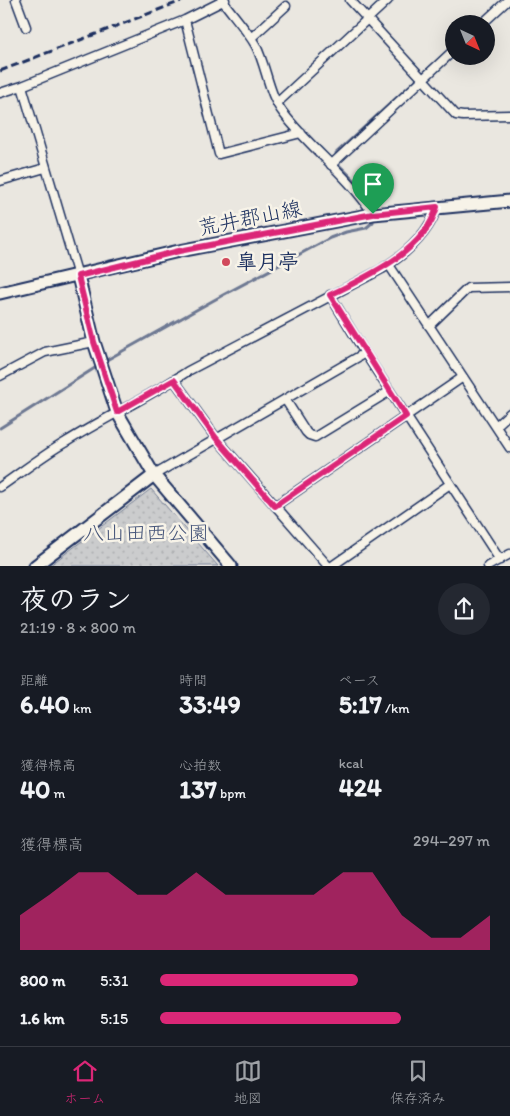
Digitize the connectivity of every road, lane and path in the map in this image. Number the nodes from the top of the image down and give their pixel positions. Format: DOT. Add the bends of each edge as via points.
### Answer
graph roads {
  1 [pos="16,0"];
  2 [pos="223,0"];
  3 [pos="350,0"];
  4 [pos="388,0"];
  5 [pos="508,1"];
  6 [pos="286,6"];
  7 [pos="492,15"];
  8 [pos="367,19"];
  9 [pos="185,20"];
  10 [pos="26,27"];
  11 [pos="251,38"];
  12 [pos="445,59"];
  13 [pos="423,80"];
  14 [pos="22,86"];
  15 [pos="0,94"];
  16 [pos="277,103"];
  17 [pos="510,115"];
  18 [pos="300,133"];
  19 [pos="330,165"];
  20 [pos="46,168"];
  21 [pos="0,181"];
  22 [pos="510,201"];
  23 [pos="437,207"];
  24 [pos="373,214"];
  25 [pos="389,265"];
  26 [pos="78,276"];
  27 [pos="510,287"];
  28 [pos="0,293"];
  29 [pos="330,295"];
  30 [pos="429,326"];
  31 [pos="94,342"];
  32 [pos="365,353"];
  33 [pos="0,376"];
  34 [pos="463,378"];
  35 [pos="174,380"];
  36 [pos="390,391"];
  37 [pos="285,399"];
  38 [pos="117,412"];
  39 [pos="510,413"];
  40 [pos="406,416"];
  41 [pos="496,426"];
  42 [pos="216,438"];
  43 [pos="510,448"];
  44 [pos="154,475"];
  45 [pos="450,484"];
  46 [pos="0,487"];
  47 [pos="275,506"];
  48 [pos="510,554"];
  49 [pos="500,560"];
  50 [pos="35,566"];
  51 [pos="231,566"];
  52 [pos="328,566"];
  53 [pos="332,566"];
  54 [pos="488,566"];
  1 -- 10 [label="street"];
  2 -- 9 [label="street"];
  2 -- 11 [label="street"];
  3 -- 8 [label="street"];
  4 -- 8 [label="street"];
  5 -- 7 [label="street"];
  6 -- 11 [label="street"];
  8 -- 13 [label="street"];
  8 -- 16 [label="street"];
  9 -- 14 [label="street"];
  9 -- 18 [label="street" via="219,154"];
  11 -- 16 [label="street"];
  12 -- 13 [label="street"];
  13 -- 17 [label="street" via="459,116"];
  13 -- 19 [label="street"];
  14 -- 15 [label="street"];
  14 -- 20 [label="street"];
  16 -- 18 [label="street"];
  18 -- 19 [label="street"];
  19 -- 24 [label="street"];
  20 -- 21 [label="street"];
  20 -- 26 [label="street"];
  22 -- 23 [label="main road, 荒井郡山線"];
  23 -- 24 [label="main road, 荒井郡山線"];
  23 -- 25 [label="street" via="427,229"];
  24 -- 26 [label="main road, 荒井郡山線" via="179,251"];
  25 -- 29 [label="street"];
  25 -- 30 [label="street"];
  26 -- 28 [label="main road, 荒井郡山線"];
  26 -- 31 [label="main road"];
  27 -- 30 [label="street" via="468,288"];
  29 -- 32 [label="street"];
  29 -- 35 [label="street"];
  30 -- 34 [label="street"];
  31 -- 33 [label="street" via="45,352"];
  31 -- 38 [label="main road"];
  32 -- 36 [label="street"];
  32 -- 37 [label="street"];
  34 -- 40 [label="street"];
  34 -- 41 [label="street"];
  35 -- 38 [label="street"];
  35 -- 42 [label="street"];
  36 -- 37 [label="street" via="315,437 306,432"];
  36 -- 40 [label="street"];
  37 -- 42 [label="street"];
  38 -- 44 [label="main road"];
  38 -- 46 [label="street" via="64,443"];
  39 -- 41 [label="street"];
  40 -- 45 [label="street"];
  40 -- 47 [label="street"];
  41 -- 43 [label="street"];
  42 -- 44 [label="street"];
  42 -- 47 [label="street"];
  44 -- 50 [label="main road"];
  44 -- 51 [label="main road"];
  45 -- 49 [label="street"];
  45 -- 53 [label="street"];
  47 -- 52 [label="street"];
  48 -- 49 [label="street"];
  49 -- 54 [label="street"];
}
